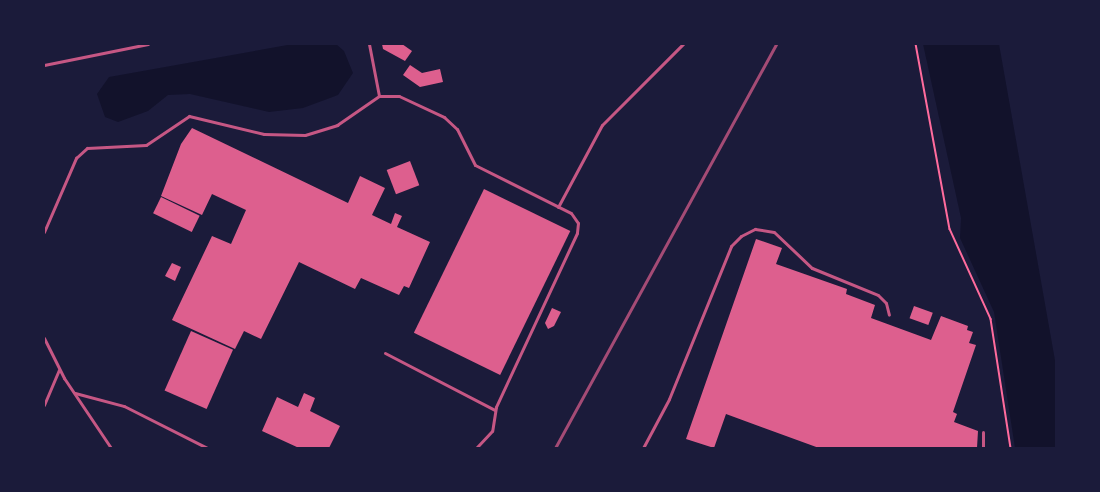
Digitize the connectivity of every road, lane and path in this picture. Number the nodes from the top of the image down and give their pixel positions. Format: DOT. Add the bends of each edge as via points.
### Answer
graph roads {
  1 [pos="148,44"];
  2 [pos="369,44"];
  3 [pos="683,44"];
  4 [pos="916,44"];
  5 [pos="44,65"];
  6 [pos="379,96"];
  7 [pos="558,207"];
  8 [pos="44,232"];
  9 [pos="889,315"];
  10 [pos="44,338"];
  11 [pos="385,353"];
  12 [pos="59,370"];
  13 [pos="75,393"];
  14 [pos="44,405"];
  15 [pos="495,410"];
  16 [pos="983,432"];
  17 [pos="111,448"];
  18 [pos="207,448"];
  19 [pos="476,448"];
  20 [pos="643,448"];
  21 [pos="983,448"];
  22 [pos="1011,448"];
  1 -- 5 [label="lane"];
  2 -- 6 [label="lane"];
  3 -- 7 [label="lane" via="602,125"];
  4 -- 22 [label="path" via="950,229 992,319"];
  6 -- 7 [label="lane" via="399,96 444,117 457,129 476,165"];
  6 -- 8 [label="lane" via="337,124 305,135 264,134 189,116 146,145 87,148 76,158"];
  7 -- 15 [label="lane" via="576,220 577,234"];
  9 -- 20 [label="lane" via="886,303 878,295 812,268 774,232 755,229 731,246 669,399"];
  10 -- 12 [label="lane"];
  11 -- 15 [label="lane"];
  12 -- 13 [label="lane"];
  12 -- 14 [label="lane"];
  13 -- 17 [label="lane"];
  13 -- 18 [label="lane" via="124,406"];
  15 -- 19 [label="lane" via="492,431"];
  16 -- 21 [label="lane"];
}
